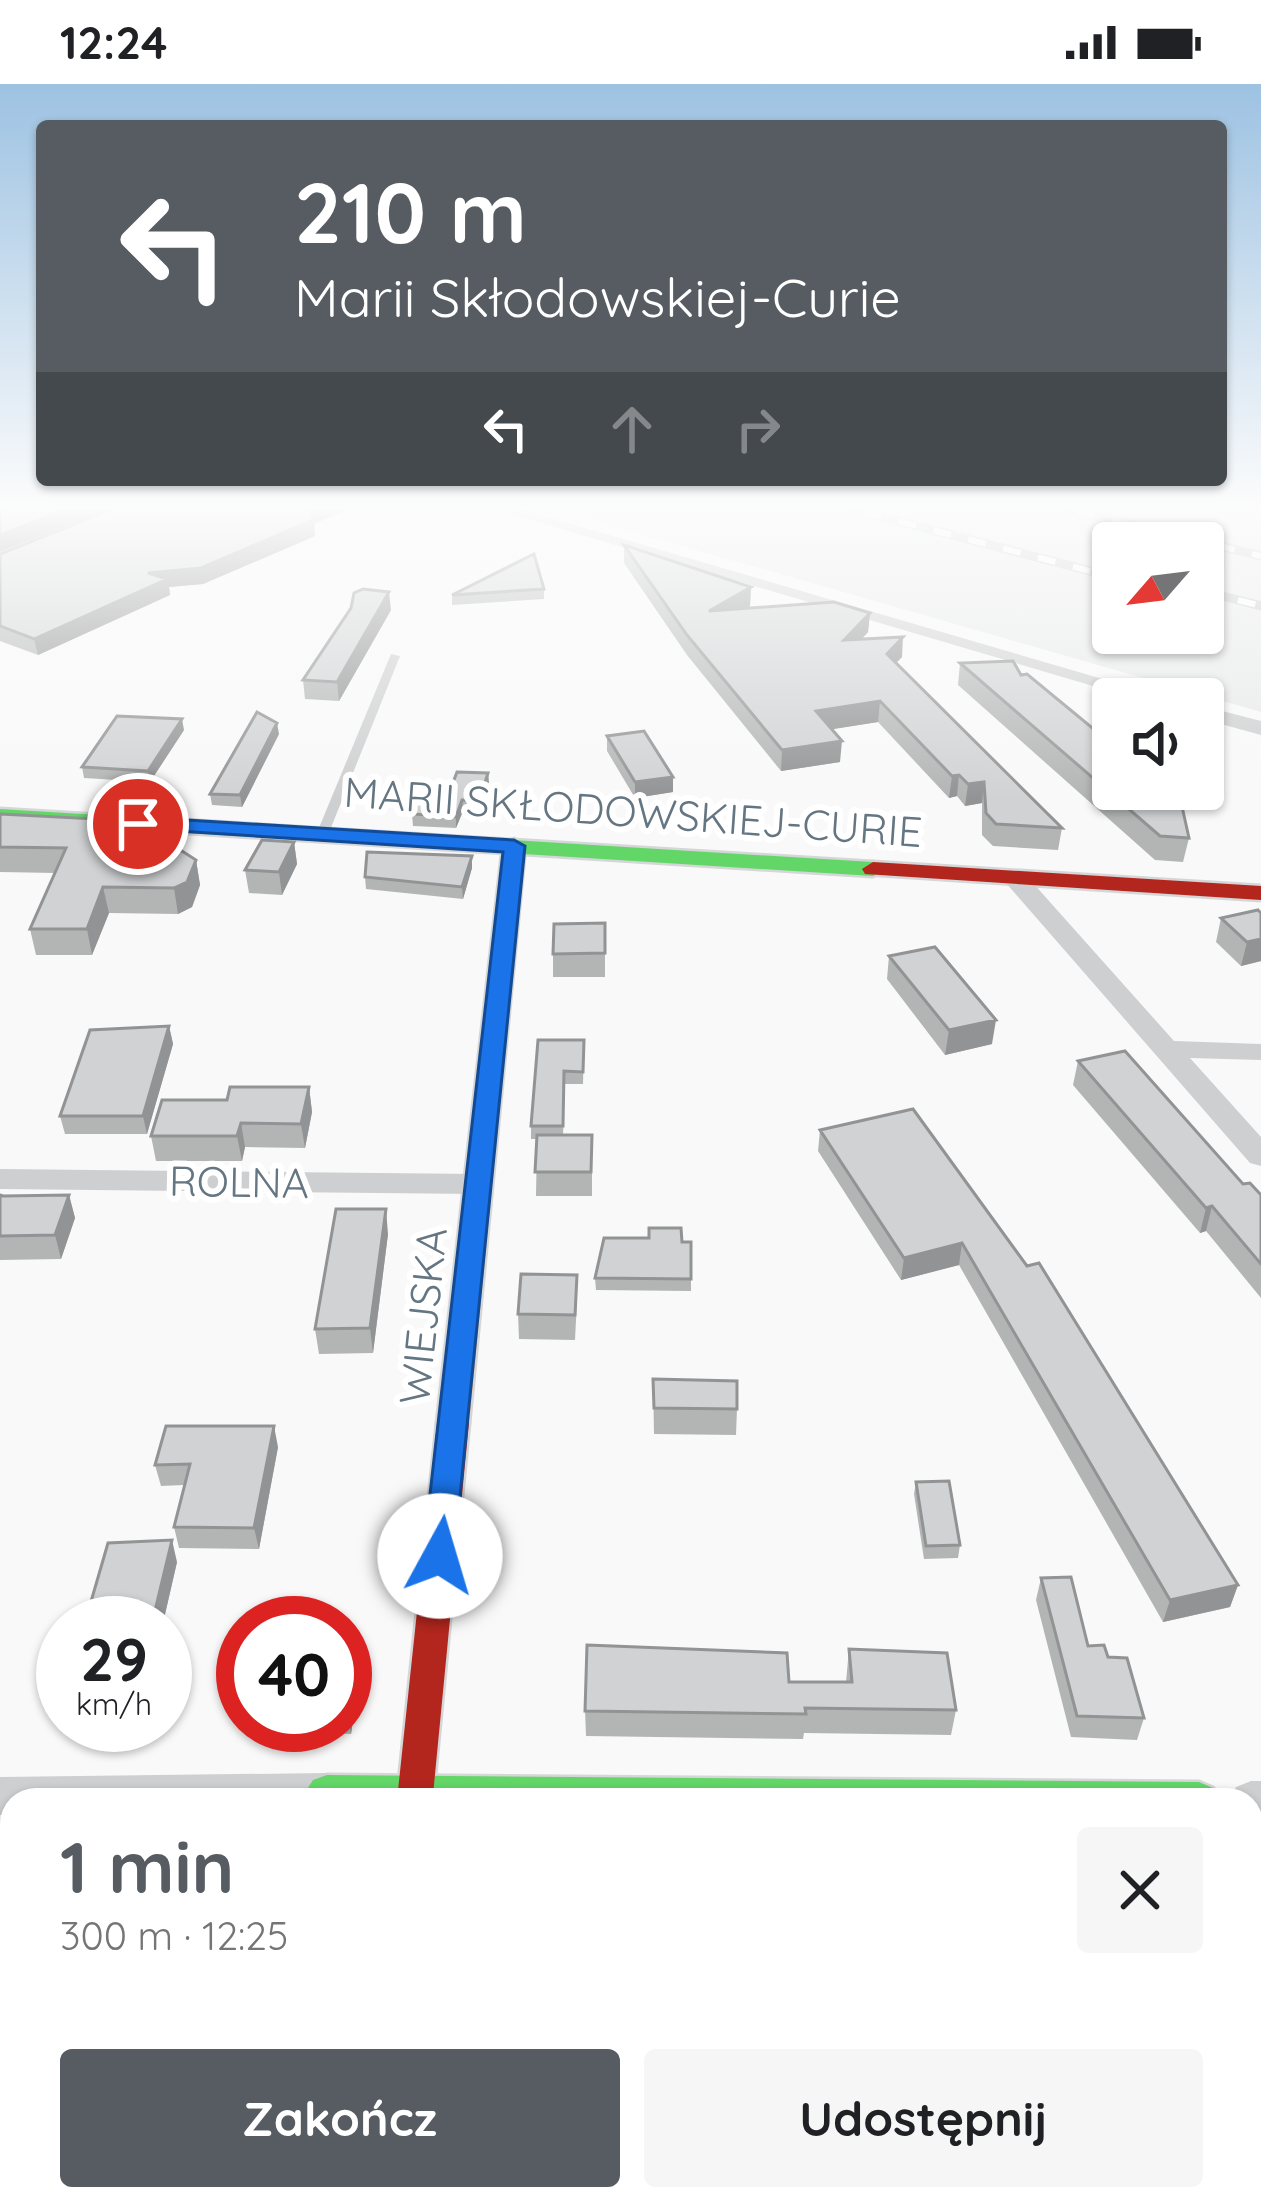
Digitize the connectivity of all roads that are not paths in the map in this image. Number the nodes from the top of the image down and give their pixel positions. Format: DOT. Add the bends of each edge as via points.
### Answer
graph roads {
  1 [pos="825,602"];
  2 [pos="395,656"];
  3 [pos="1092,679"];
  4 [pos="1224,718"];
  5 [pos="1261,728"];
  6 [pos="0,814"];
  7 [pos="322,835"];
  8 [pos="514,846"];
  9 [pos="1015,878"];
  10 [pos="1261,893"];
  11 [pos="1168,1049"];
  12 [pos="1261,1052"];
  13 [pos="1261,1156"];
  14 [pos="0,1179"];
  15 [pos="478,1184"];
  16 [pos="415,1788"];
  1 -- 3 [label="street"];
  2 -- 7 [label="lane"];
  4 -- 5 [label="street"];
  6 -- 7 [label="street, MARII SKŁODOWSKIEJ-CURIE"];
  7 -- 8 [label="street, MARII SKŁODOWSKIEJ-CURIE"];
  8 -- 9 [label="street, MARII SKŁODOWSKIEJ-CURIE"];
  8 -- 15 [label="street, WIEJSKA"];
  9 -- 10 [label="street, MARII SKŁODOWSKIEJ-CURIE"];
  9 -- 11 [label="street"];
  11 -- 12 [label="street"];
  11 -- 13 [label="street"];
  14 -- 15 [label="street, ROLNA"];
  15 -- 16 [label="street, WIEJSKA"];
}
